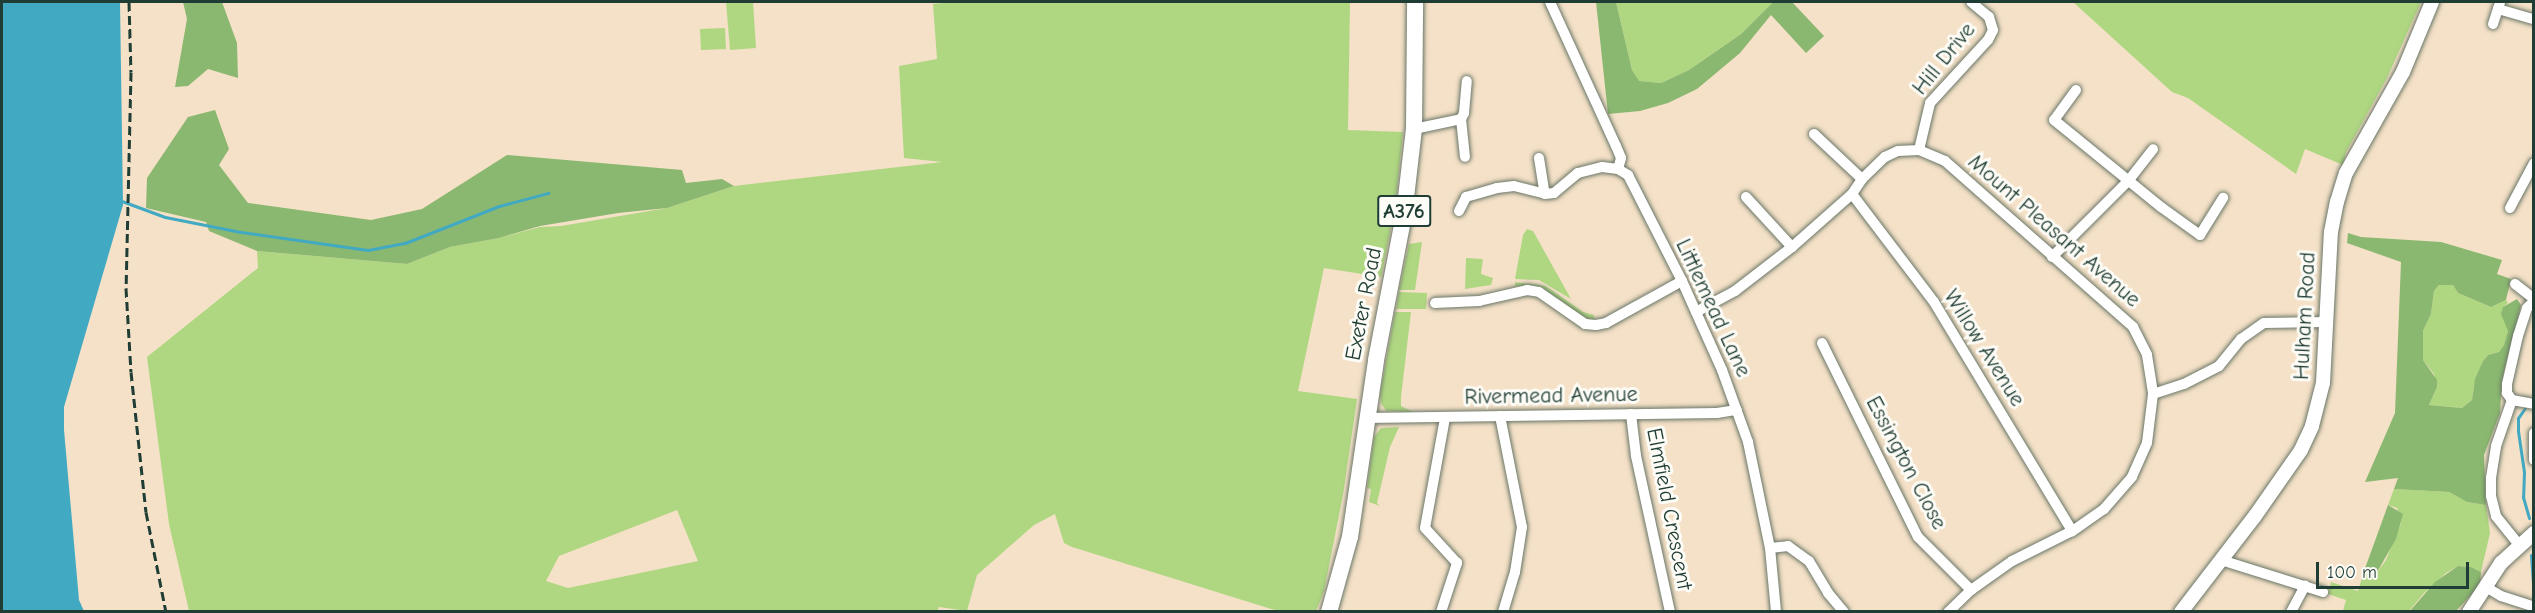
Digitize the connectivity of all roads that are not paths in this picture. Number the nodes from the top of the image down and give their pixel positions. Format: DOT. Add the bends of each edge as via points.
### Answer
graph roads {
  1 [pos="1415,2"];
  2 [pos="1550,2"];
  3 [pos="1971,2"];
  4 [pos="2432,2"];
  5 [pos="2499,5"];
  6 [pos="2534,19"];
  7 [pos="2493,24"];
  8 [pos="1467,81"];
  9 [pos="2076,90"];
  10 [pos="1461,119"];
  11 [pos="1414,129"];
  12 [pos="1814,134"];
  13 [pos="2153,149"];
  14 [pos="1919,150"];
  15 [pos="1465,157"];
  16 [pos="1539,158"];
  17 [pos="2534,163"];
  18 [pos="1618,169"];
  19 [pos="1862,179"];
  20 [pos="2129,180"];
  21 [pos="1545,194"];
  22 [pos="1852,194"];
  23 [pos="1746,196"];
  24 [pos="2223,198"];
  25 [pos="2510,208"];
  26 [pos="1459,211"];
  27 [pos="1792,248"];
  28 [pos="2052,257"];
  29 [pos="1682,281"];
  30 [pos="2515,284"];
  31 [pos="2534,300"];
  32 [pos="1435,303"];
  33 [pos="1696,312"];
  34 [pos="2326,322"];
  35 [pos="1822,343"];
  36 [pos="2153,394"];
  37 [pos="2512,400"];
  38 [pos="2534,404"];
  39 [pos="1737,410"];
  40 [pos="1631,414"];
  41 [pos="1500,416"];
  42 [pos="1366,418"];
  43 [pos="1446,418"];
  44 [pos="2534,433"];
  45 [pos="2534,460"];
  46 [pos="2072,531"];
  47 [pos="2534,533"];
  48 [pos="2520,546"];
  49 [pos="1770,548"];
  50 [pos="2221,560"];
  51 [pos="2305,586"];
  52 [pos="2486,587"];
  53 [pos="1971,590"];
  54 [pos="2323,591"];
  55 [pos="2534,607"];
  56 [pos="1329,612"];
  57 [pos="1441,612"];
  58 [pos="1503,612"];
  59 [pos="1670,612"];
  60 [pos="1776,612"];
  61 [pos="1844,612"];
  62 [pos="1948,612"];
  63 [pos="2181,612"];
  64 [pos="2291,612"];
  65 [pos="2469,612"];
  1 -- 11 [label="highway, Exeter Road / A376"];
  2 -- 18 [label="street" via="1621,158"];
  3 -- 14 [label="street, Hill Drive" via="1989,17 1993,30 1930,103"];
  4 -- 34 [label="street, Hulham Road" via="2403,72 2342,186 2331,232"];
  5 -- 6 [label="street"];
  5 -- 7 [label="street"];
  8 -- 10 [label="street"];
  9 -- 20 [label="street" via="2054,120"];
  10 -- 11 [label="street"];
  10 -- 15 [label="street"];
  11 -- 42 [label="highway, Exeter Road / A376" via="1404,215"];
  12 -- 19 [label="street"];
  13 -- 20 [label="street"];
  14 -- 19 [label="street" via="1892,154"];
  14 -- 28 [label="street, Mount Pleasant Avenue" via="1945,161"];
  16 -- 21 [label="street"];
  17 -- 25 [label="street" via="2517,184"];
  18 -- 21 [label="street" via="1578,173 1554,192"];
  18 -- 29 [label="street, Littlemead Lane" via="1634,183"];
  19 -- 22 [label="street"];
  20 -- 24 [label="street" via="2200,235"];
  20 -- 28 [label="street"];
  21 -- 26 [label="street" via="1514,186 1497,188 1466,197"];
  22 -- 27 [label="street"];
  22 -- 46 [label="street, Willow Avenue" via="1934,302"];
  23 -- 27 [label="street"];
  27 -- 33 [label="street" via="1735,291"];
  28 -- 36 [label="street, Mount Pleasant Avenue" via="2133,327 2147,355"];
  29 -- 32 [label="street" via="1596,325 1585,324 1539,292 1527,290 1479,302"];
  29 -- 33 [label="street, Littlemead Lane"];
  30 -- 31 [label="street"];
  31 -- 37 [label="street" via="2527,308 2509,375 2507,393"];
  33 -- 39 [label="street, Littlemead Lane"];
  34 -- 36 [label="street" via="2264,323 2241,339 2219,366"];
  34 -- 50 [label="street, Hulham Road" via="2323,383 2312,426 2301,450"];
  35 -- 53 [label="street, Essington Close" via="1918,537"];
  36 -- 46 [label="street, Mount Pleasant Avenue" via="2147,443 2132,477 2104,508"];
  37 -- 38 [label="street"];
  37 -- 48 [label="street" via="2496,446 2491,496 2496,516"];
  39 -- 40 [label="street, Rivermead Avenue"];
  39 -- 49 [label="street, Littlemead Lane" via="1757,476"];
  40 -- 41 [label="street, Rivermead Avenue"];
  40 -- 59 [label="street, Elmfield Crescent" via="1636,456"];
  41 -- 43 [label="street, Rivermead Avenue"];
  41 -- 58 [label="street" via="1522,527"];
  42 -- 43 [label="street, Rivermead Avenue"];
  42 -- 56 [label="highway, Exeter Road / A376" via="1350,537"];
  43 -- 57 [label="street" via="1425,528 1457,563"];
  44 -- 45 [label="street"];
  46 -- 53 [label="street, Mount Pleasant Avenue" via="2012,561"];
  47 -- 48 [label="street"];
  48 -- 52 [label="street" via="2501,563"];
  49 -- 60 [label="street, Littlemead Lane"];
  49 -- 61 [label="street" via="1788,546 1799,552"];
  50 -- 51 [label="street"];
  50 -- 63 [label="street, Hulham Road"];
  51 -- 54 [label="street"];
  51 -- 64 [label="street"];
  52 -- 55 [label="street"];
  52 -- 65 [label="street"];
  53 -- 62 [label="street, Mount Pleasant Avenue"];
}
